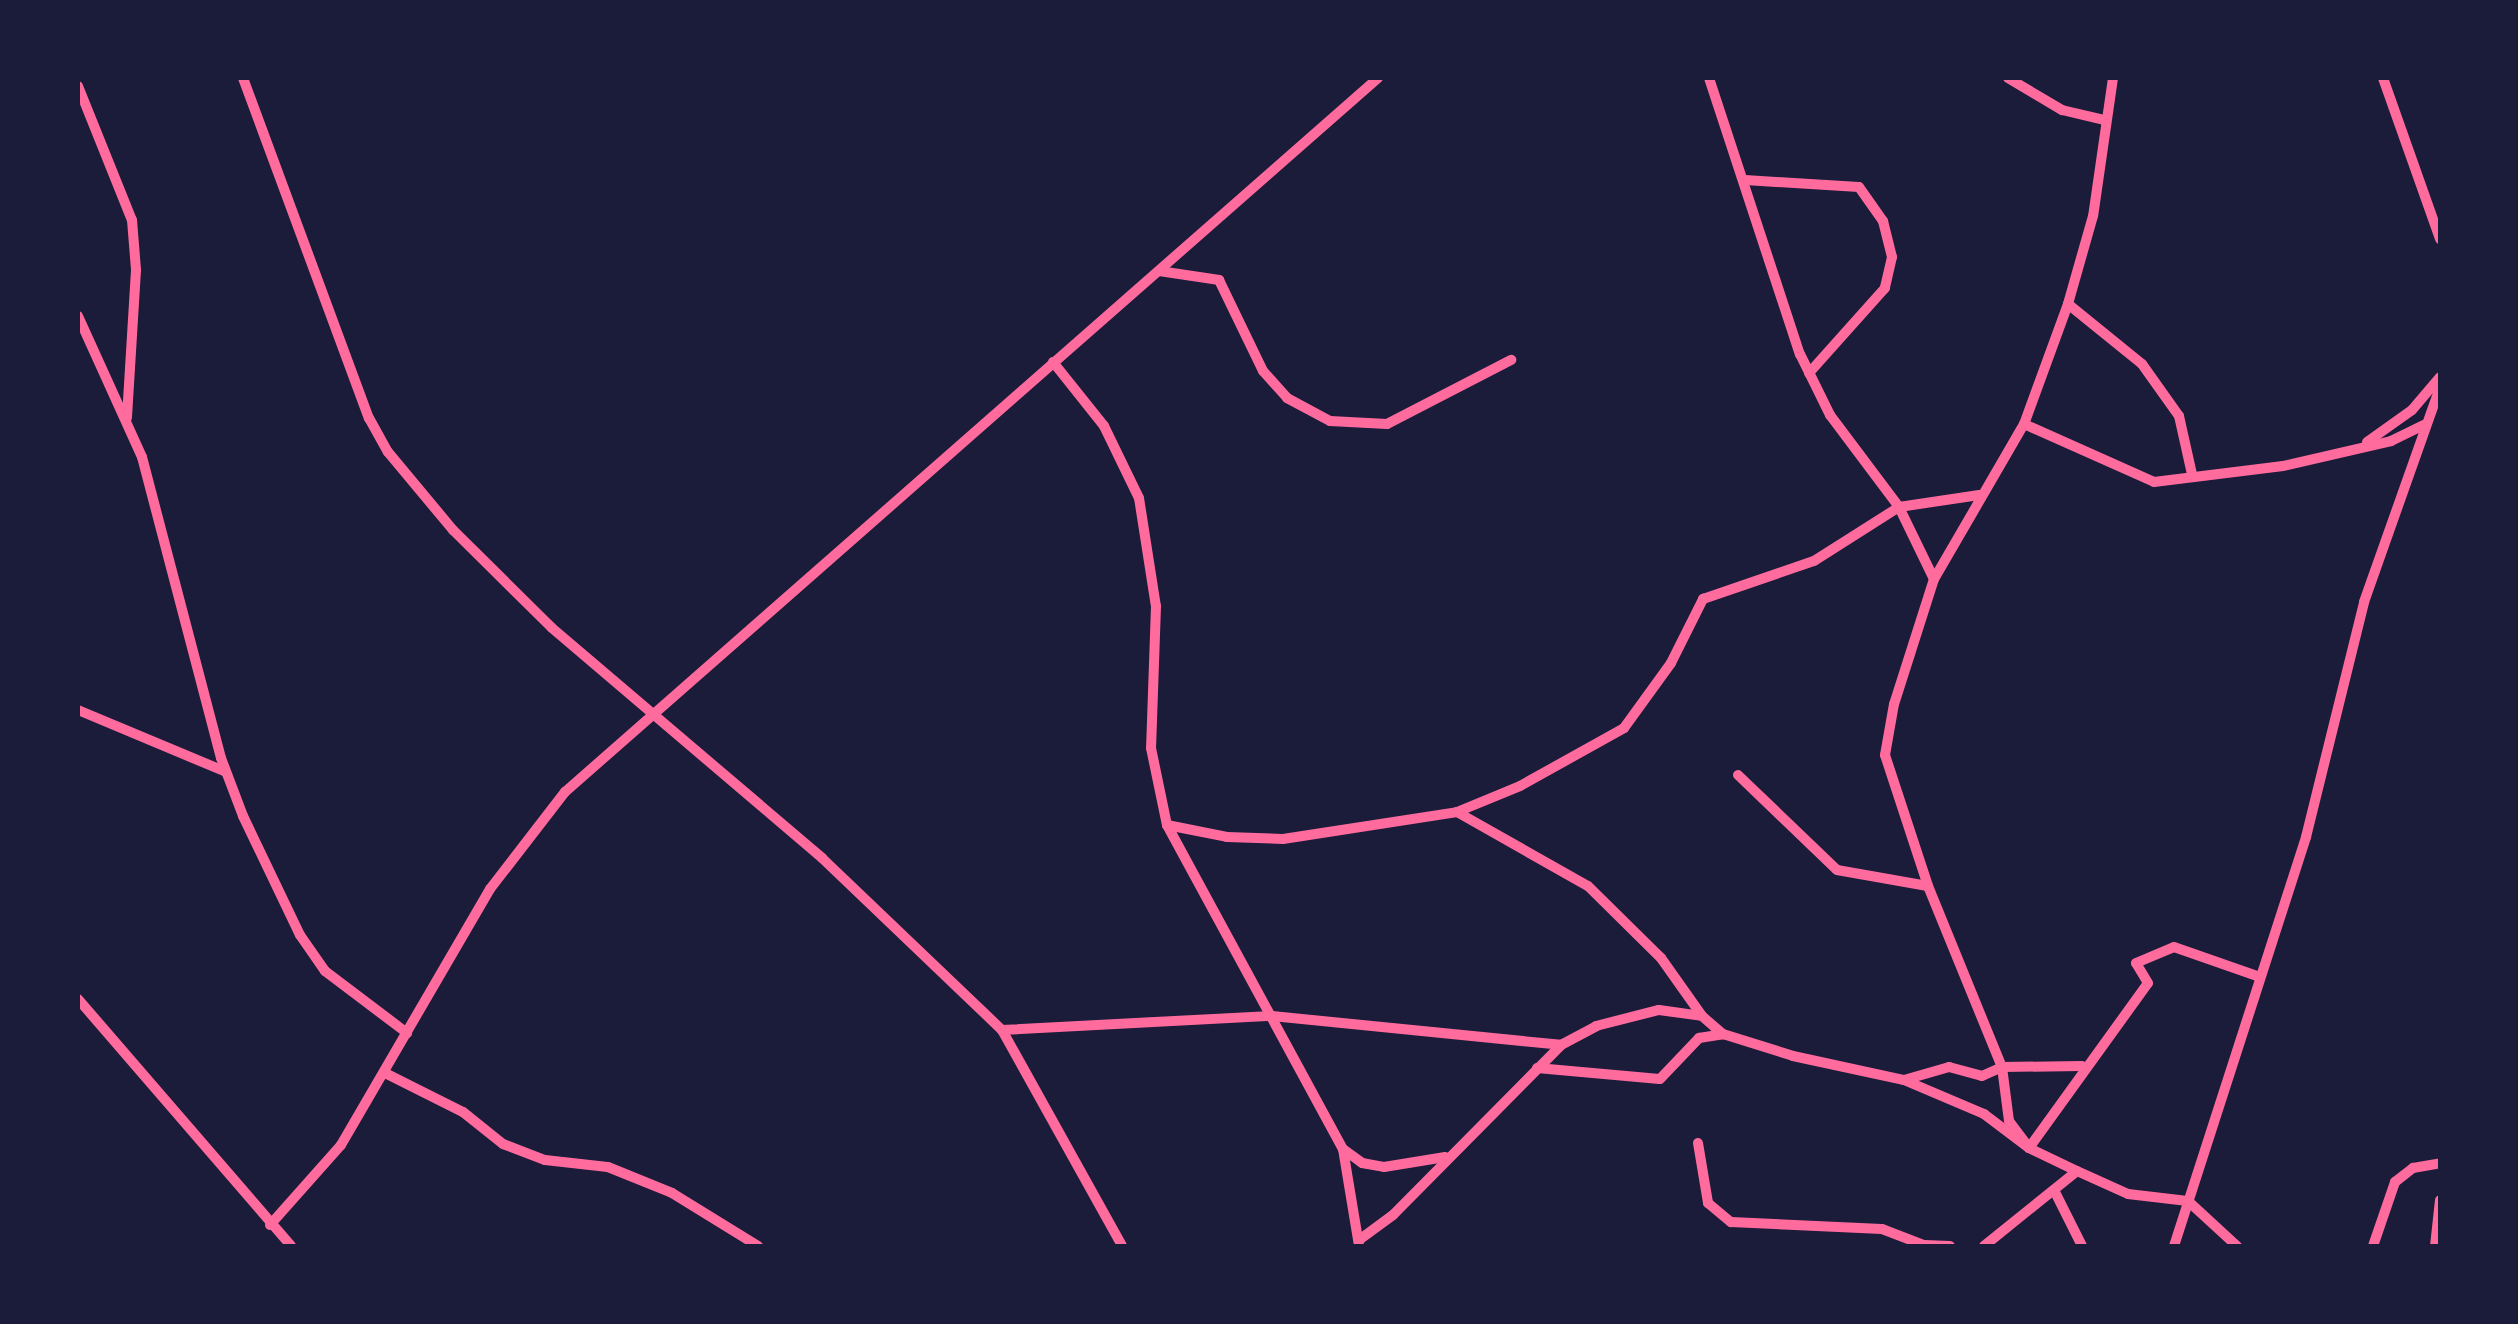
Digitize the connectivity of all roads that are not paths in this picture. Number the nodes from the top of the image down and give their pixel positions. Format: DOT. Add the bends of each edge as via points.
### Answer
graph roads {
  1 [pos="243,78"];
  2 [pos="1378,78"];
  3 [pos="1709,78"];
  4 [pos="2008,78"];
  5 [pos="2113,78"];
  6 [pos="2383,78"];
  7 [pos="78,86"];
  8 [pos="2104,120"];
  9 [pos="1744,180"];
  10 [pos="2436,224"];
  11 [pos="2440,239"];
  12 [pos="1158,271"];
  13 [pos="2068,304"];
  14 [pos="78,316"];
  15 [pos="1512,360"];
  16 [pos="1053,362"];
  17 [pos="1810,374"];
  18 [pos="2440,378"];
  19 [pos="2440,387"];
  20 [pos="2024,424"];
  21 [pos="127,425"];
  22 [pos="2424,425"];
  23 [pos="2368,442"];
  24 [pos="2192,474"];
  25 [pos="1979,496"];
  26 [pos="1900,506"];
  27 [pos="1934,579"];
  28 [pos="78,710"];
  29 [pos="650,716"];
  30 [pos="226,772"];
  31 [pos="1738,775"];
  32 [pos="1457,812"];
  33 [pos="1167,825"];
  34 [pos="1928,886"];
  35 [pos="2260,977"];
  36 [pos="78,999"];
  37 [pos="1272,1016"];
  38 [pos="1702,1016"];
  39 [pos="1002,1030"];
  40 [pos="406,1033"];
  41 [pos="1723,1034"];
  42 [pos="1561,1044"];
  43 [pos="2082,1066"];
  44 [pos="2002,1067"];
  45 [pos="1537,1068"];
  46 [pos="384,1072"];
  47 [pos="1904,1080"];
  48 [pos="1698,1144"];
  49 [pos="2029,1148"];
  50 [pos="1343,1149"];
  51 [pos="1446,1157"];
  52 [pos="2440,1163"];
  53 [pos="2077,1172"];
  54 [pos="2054,1190"];
  55 [pos="2440,1200"];
  56 [pos="2188,1201"];
  57 [pos="270,1224"];
  58 [pos="1359,1244"];
  59 [pos="291,1246"];
  60 [pos="758,1246"];
  61 [pos="1122,1246"];
  62 [pos="1950,1246"];
  63 [pos="1984,1246"];
  64 [pos="2082,1246"];
  65 [pos="2174,1246"];
  66 [pos="2237,1246"];
  67 [pos="2373,1246"];
  68 [pos="2435,1246"];
  1 -- 29 [label="street" via="376,434 453,530"];
  2 -- 12 [label="street"];
  3 -- 9 [label="street"];
  4 -- 8 [label="street" via="2062,110"];
  5 -- 8 [label="street"];
  6 -- 10 [label="street"];
  7 -- 21 [label="street" via="132,220 136,270"];
  8 -- 13 [label="street" via="2094,216"];
  9 -- 17 [label="street"];
  9 -- 17 [label="street" via="1859,187 1882,221 1892,257 1885,288"];
  10 -- 11 [label="street"];
  12 -- 15 [label="street" via="1219,280 1263,371 1287,398 1330,421 1387,424"];
  12 -- 16 [label="street"];
  13 -- 20 [label="street"];
  13 -- 24 [label="street" via="2142,364 2180,416"];
  14 -- 21 [label="street"];
  16 -- 29 [label="street"];
  16 -- 33 [label="street" via="1104,426 1139,498 1157,625 1151,748"];
  17 -- 26 [label="street" via="1830,415"];
  18 -- 23 [label="street" via="2412,410"];
  19 -- 22 [label="street"];
  20 -- 24 [label="street" via="2154,482"];
  20 -- 25 [label="street"];
  21 -- 30 [label="street" via="142,457"];
  22 -- 23 [label="street" via="2390,441"];
  22 -- 35 [label="street" via="2364,602 2323,776"];
  23 -- 24 [label="street" via="2232,476"];
  25 -- 26 [label="street"];
  25 -- 27 [label="street"];
  26 -- 27 [label="street"];
  26 -- 32 [label="street" via="1814,560 1703,599 1653,692 1624,728 1520,786"];
  27 -- 34 [label="street" via="1894,704 1885,755"];
  28 -- 30 [label="street"];
  29 -- 39 [label="street" via="822,858"];
  29 -- 40 [label="street" via="616,742 532,831"];
  30 -- 40 [label="street" via="308,947 353,997"];
  31 -- 34 [label="street" via="1837,870"];
  32 -- 33 [label="street" via="1283,839"];
  32 -- 38 [label="street" via="1588,886 1660,958"];
  33 -- 37 [label="street"];
  34 -- 44 [label="street"];
  35 -- 43 [label="street" via="2194,950 2150,953 2136,962 2148,983"];
  35 -- 56 [label="street"];
  36 -- 57 [label="street"];
  37 -- 39 [label="street"];
  37 -- 42 [label="street"];
  37 -- 50 [label="street"];
  38 -- 41 [label="street"];
  38 -- 42 [label="street" via="1659,1010 1596,1026"];
  39 -- 61 [label="street"];
  40 -- 46 [label="street"];
  41 -- 45 [label="street" via="1699,1038 1660,1079"];
  41 -- 47 [label="street" via="1849,1072"];
  42 -- 45 [label="street"];
  43 -- 44 [label="street"];
  43 -- 49 [label="street"];
  44 -- 47 [label="street" via="1982,1076 1949,1067"];
  44 -- 49 [label="street" via="2008,1121"];
  45 -- 51 [label="street"];
  46 -- 57 [label="street" via="340,1145"];
  46 -- 60 [label="street" via="463,1112 503,1144 545,1160 608,1168 656,1187"];
  47 -- 49 [label="street" via="1984,1114"];
  48 -- 62 [label="street" via="1708,1203 1732,1222 1882,1229 1924,1245"];
  49 -- 53 [label="street"];
  50 -- 51 [label="street" via="1362,1163 1384,1167"];
  50 -- 58 [label="street"];
  51 -- 58 [label="street"];
  52 -- 67 [label="street" via="2412,1168 2395,1182"];
  53 -- 54 [label="street"];
  53 -- 56 [label="street" via="2128,1194"];
  54 -- 63 [label="street"];
  54 -- 64 [label="street"];
  55 -- 68 [label="street"];
  56 -- 65 [label="street"];
  56 -- 66 [label="street"];
  57 -- 59 [label="street"];
}
